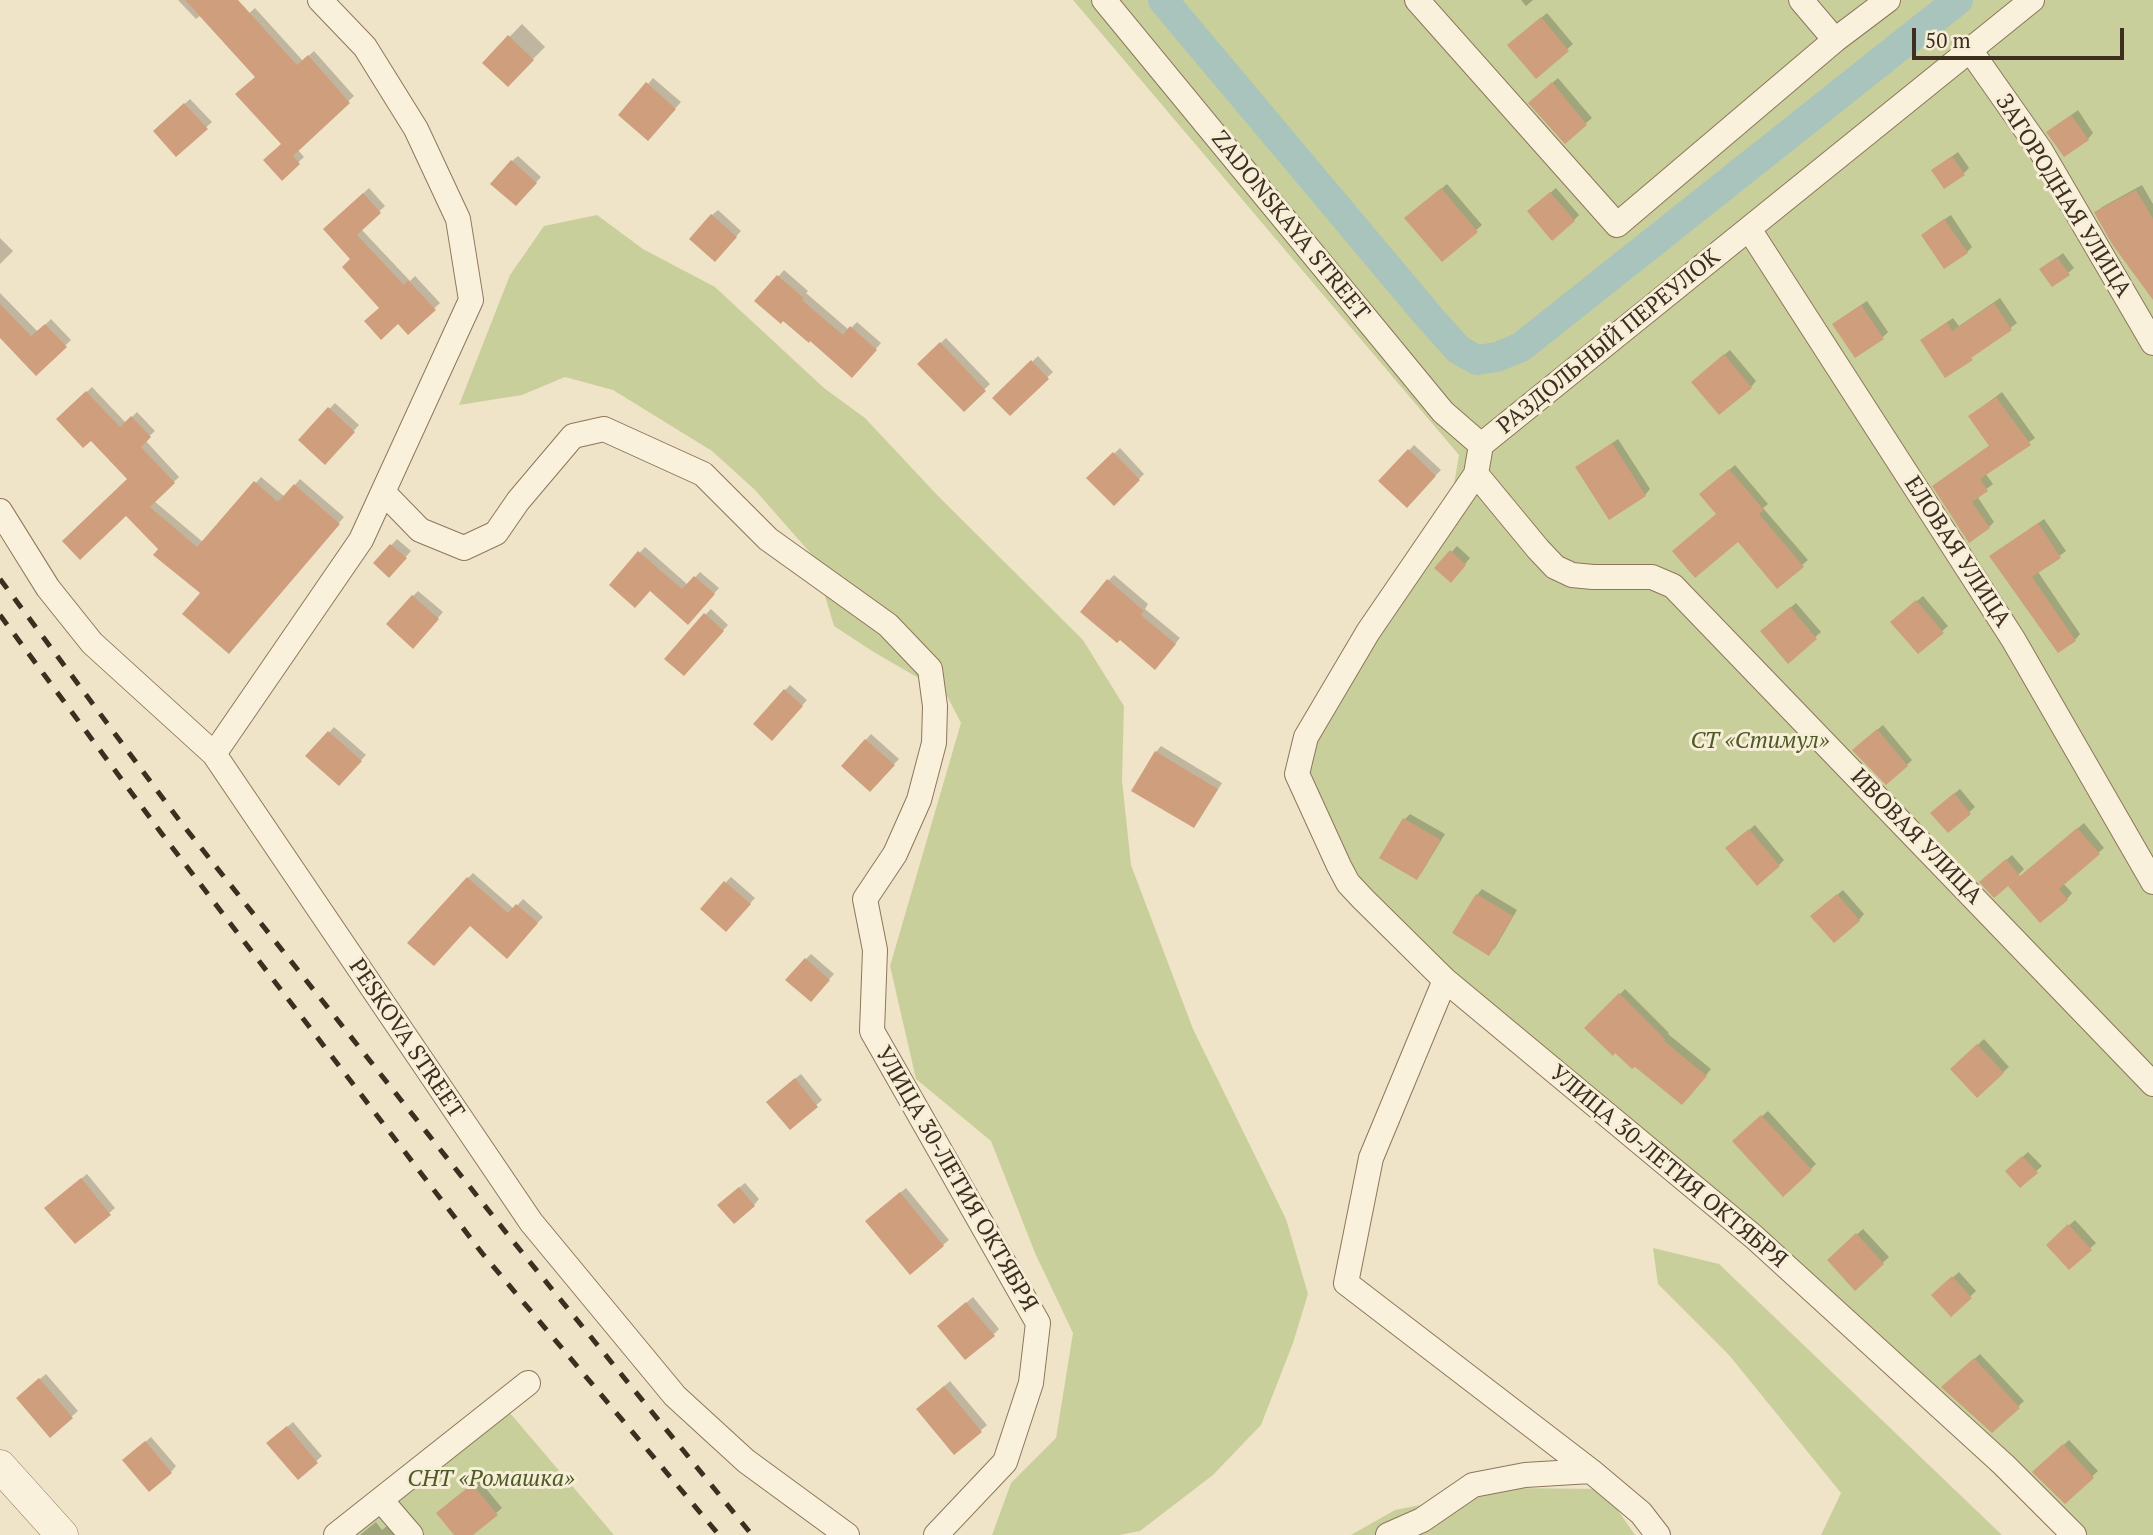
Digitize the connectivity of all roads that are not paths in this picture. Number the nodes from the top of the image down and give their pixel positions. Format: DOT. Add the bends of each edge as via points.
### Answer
graph roads {
  1 [pos="320,0"];
  2 [pos="1104,0"];
  3 [pos="1417,0"];
  4 [pos="1801,0"];
  5 [pos="1888,0"];
  6 [pos="2032,0"];
  7 [pos="1835,40"];
  8 [pos="1970,50"];
  9 [pos="1749,229"];
  10 [pos="2153,343"];
  11 [pos="1481,445"];
  12 [pos="1476,474"];
  13 [pos="383,492"];
  14 [pos="0,511"];
  15 [pos="214,754"];
  16 [pos="1297,774"];
  17 [pos="2153,882"];
  18 [pos="1445,980"];
  19 [pos="2153,1084"];
  20 [pos="528,1383"];
  21 [pos="0,1466"];
  22 [pos="1591,1471"];
  23 [pos="381,1500"];
  24 [pos="1429,1527"];
  25 [pos="62,1535"];
  26 [pos="336,1535"];
  27 [pos="411,1535"];
  28 [pos="847,1535"];
  29 [pos="936,1535"];
  30 [pos="1388,1535"];
  31 [pos="1658,1535"];
  32 [pos="2074,1535"];
  1 -- 13 [label="street" via="365,47 416,129 458,219 471,300"];
  2 -- 11 [label="street, ZADONSKAYA STREET" via="1443,412"];
  3 -- 7 [label="street" via="1617,225"];
  4 -- 7 [label="street"];
  5 -- 7 [label="street"];
  6 -- 8 [label="street, РАЗДОЛЬНЫЙ ПЕРЕУЛОК"];
  8 -- 9 [label="street, РАЗДОЛЬНЫЙ ПЕРЕУЛОК"];
  8 -- 10 [label="street, ЗАГОРОДНАЯ УЛИЦА" via="2041,151"];
  9 -- 11 [label="street, РАЗДОЛЬНЫЙ ПЕРЕУЛОК"];
  9 -- 17 [label="street, ЕЛОВАЯ УЛИЦА" via="2013,639"];
  11 -- 12 [label="street, РАЗДОЛЬНЫЙ ПЕРЕУЛОК"];
  12 -- 16 [label="street, РАЗДОЛЬНЫЙ ПЕРЕУЛОК" via="1368,632 1306,737"];
  12 -- 19 [label="street, ИВОВАЯ УЛИЦА" via="1555,567 1572,575 1652,577 1673,586"];
  13 -- 15 [label="street" via="361,540"];
  13 -- 29 [label="street, УЛИЦА 30-ЛЕТИЯ ОКТЯБРЯ" via="420,530 464,548 496,533 573,436 604,429 703,474 768,539 888,625 930,669 934,743 919,800 895,854 865,899 875,950 872,1031 1038,1323 1031,1383 1005,1462"];
  14 -- 15 [label="street, PESKOVA STREET" via="48,588 92,643"];
  15 -- 28 [label="street, PESKOVA STREET" via="531,1222 675,1396 746,1461"];
  16 -- 18 [label="street, УЛИЦА 30-ЛЕТИЯ ОКТЯБРЯ" via="1348,883"];
  18 -- 22 [label="street" via="1371,1158 1346,1283"];
  18 -- 32 [label="street, УЛИЦА 30-ЛЕТИЯ ОКТЯБРЯ" via="1754,1237 2004,1465"];
  20 -- 23 [label="street"];
  21 -- 25 [label="street"];
  22 -- 24 [label="street" via="1525,1475 1473,1485"];
  22 -- 31 [label="street" via="1641,1513"];
  23 -- 26 [label="street"];
  23 -- 27 [label="street"];
  24 -- 30 [label="street"];
}
